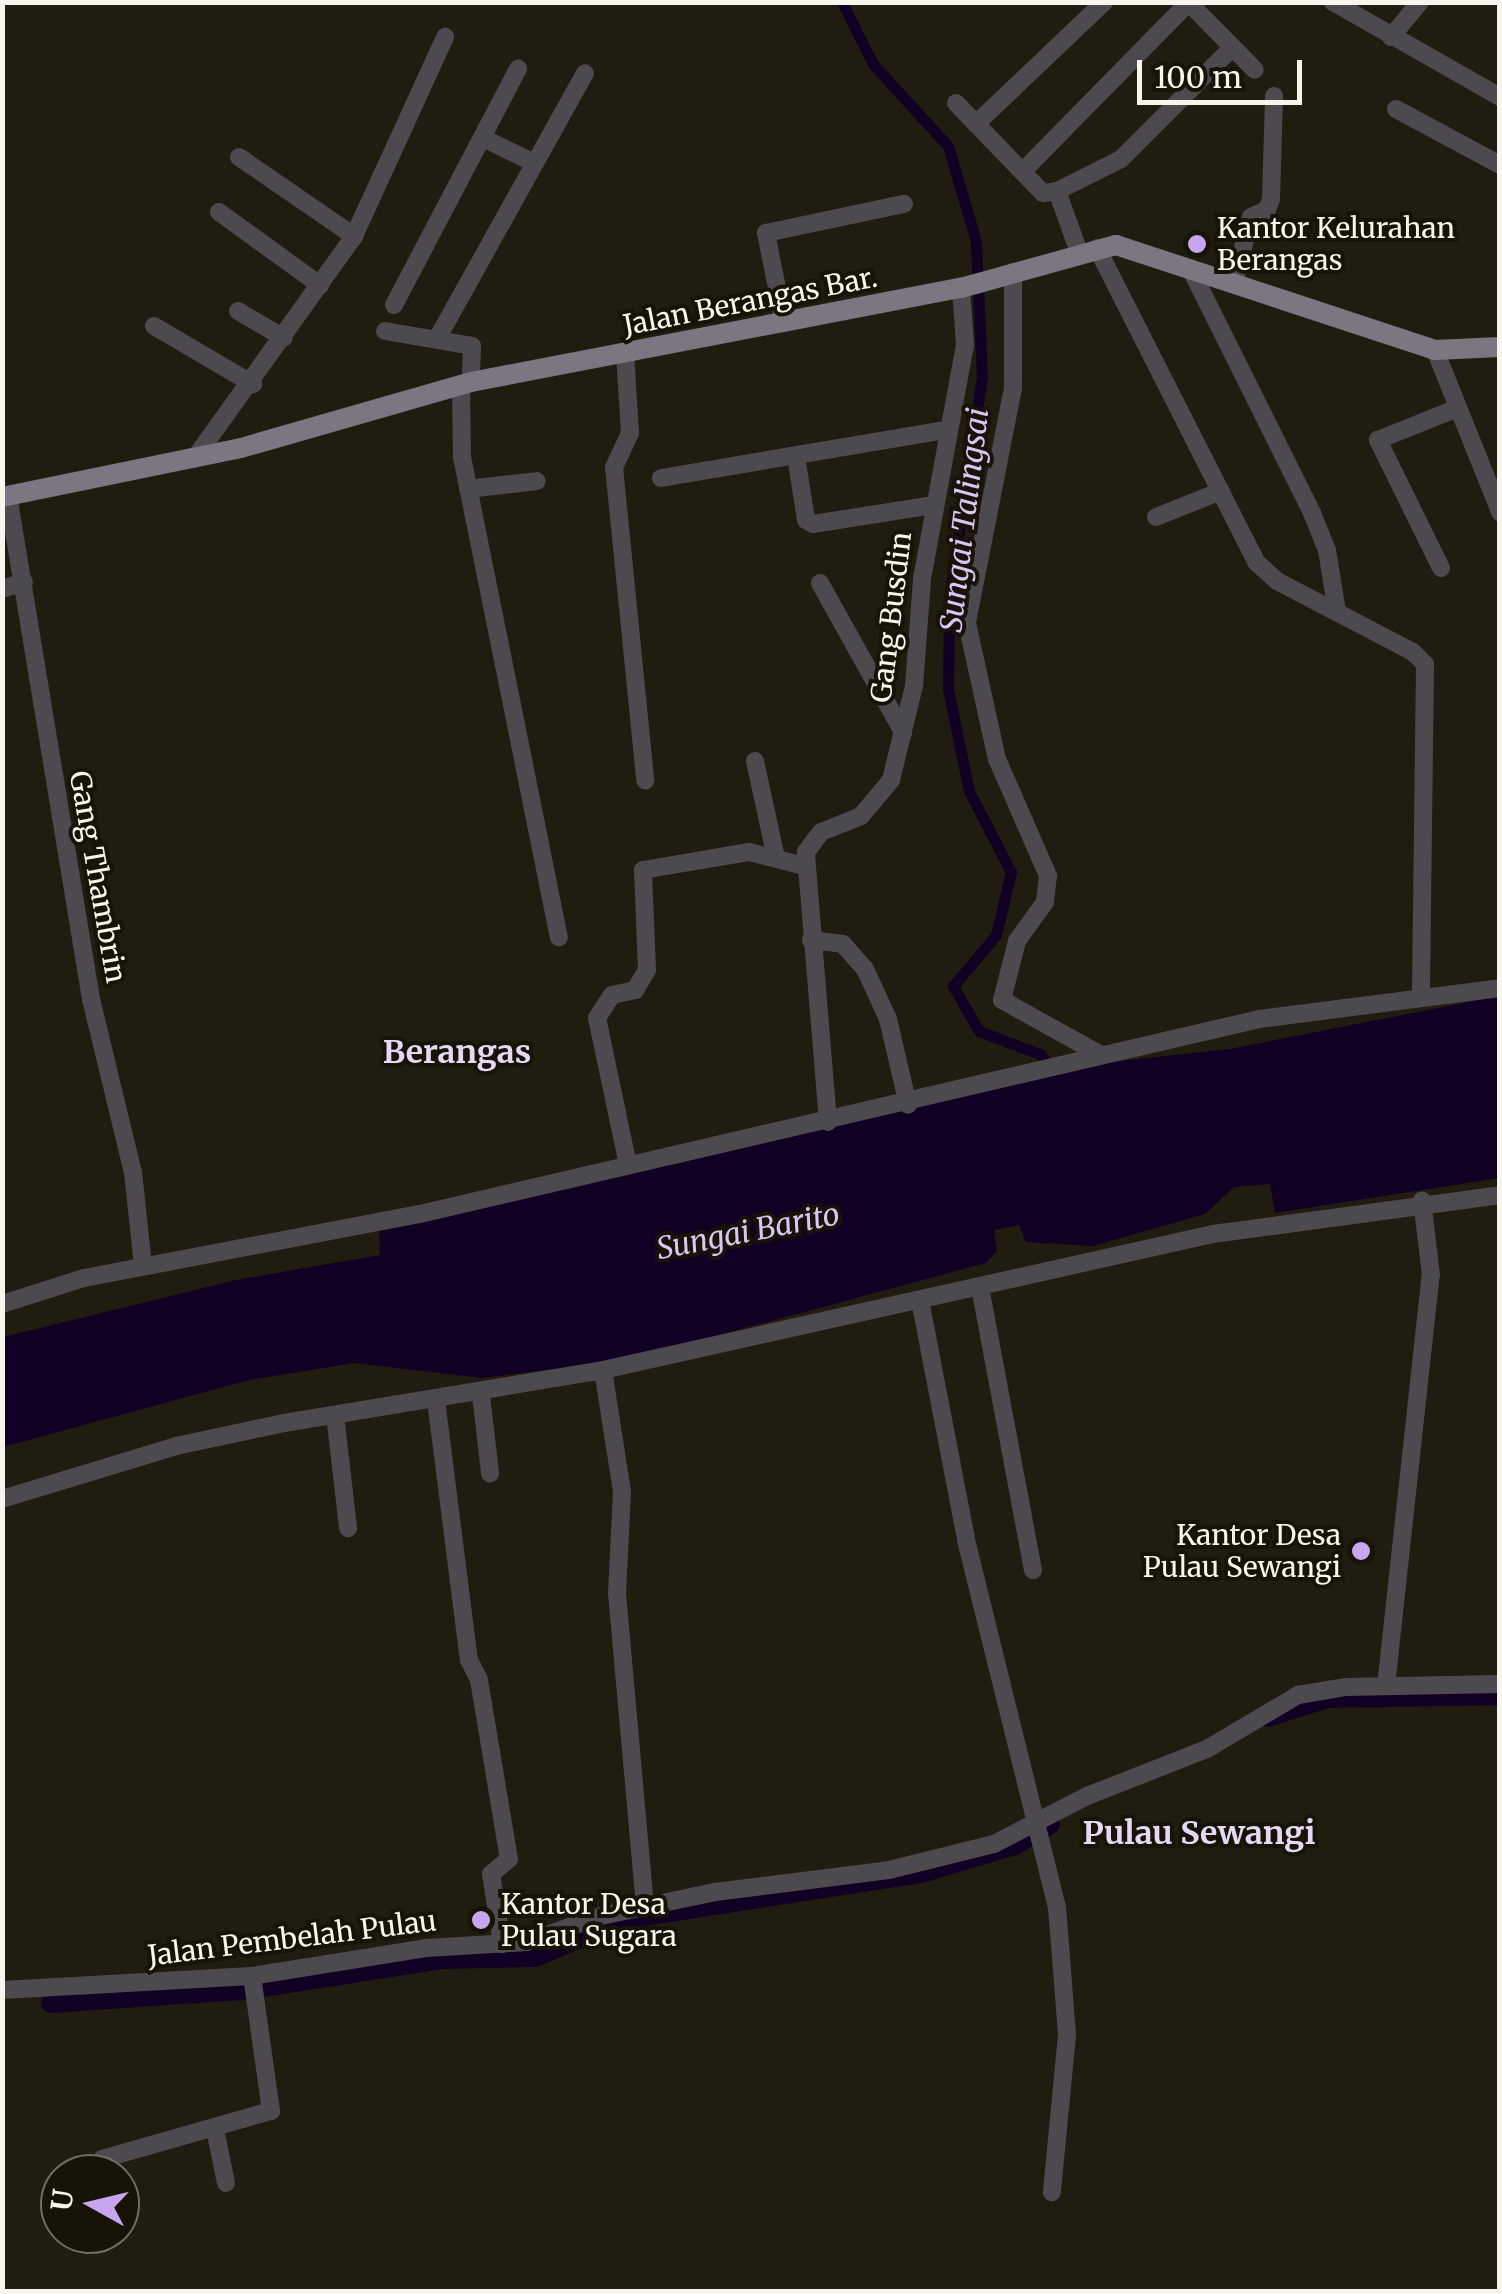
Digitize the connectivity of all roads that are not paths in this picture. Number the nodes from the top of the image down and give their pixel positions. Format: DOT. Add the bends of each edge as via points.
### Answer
graph roads {
  1 [pos="1104,2"];
  2 [pos="1420,2"];
  3 [pos="1188,3"];
  4 [pos="1345,5"];
  5 [pos="445,37"];
  6 [pos="1391,37"];
  7 [pos="1232,48"];
  8 [pos="518,69"];
  9 [pos="1255,70"];
  10 [pos="585,73"];
  11 [pos="1497,89"];
  12 [pos="1274,96"];
  13 [pos="956,103"];
  14 [pos="1396,110"];
  15 [pos="976,124"];
  16 [pos="483,138"];
  17 [pos="240,157"];
  18 [pos="532,162"];
  19 [pos="1500,165"];
  20 [pos="1023,171"];
  21 [pos="1056,191"];
  22 [pos="904,204"];
  23 [pos="218,212"];
  24 [pos="354,236"];
  25 [pos="1088,250"];
  26 [pos="1190,268"];
  27 [pos="1007,274"];
  28 [pos="1234,283"];
  29 [pos="320,285"];
  30 [pos="966,287"];
  31 [pos="394,305"];
  32 [pos="238,310"];
  33 [pos="784,323"];
  34 [pos="154,326"];
  35 [pos="385,331"];
  36 [pos="284,338"];
  37 [pos="437,338"];
  38 [pos="1500,347"];
  39 [pos="1435,350"];
  40 [pos="625,353"];
  41 [pos="253,384"];
  42 [pos="466,384"];
  43 [pos="1455,409"];
  44 [pos="946,430"];
  45 [pos="796,456"];
  46 [pos="194,459"];
  47 [pos="661,478"];
  48 [pos="537,481"];
  49 [pos="468,489"];
  50 [pos="1221,491"];
  51 [pos="5,496"];
  52 [pos="933,505"];
  53 [pos="1500,512"];
  54 [pos="1156,517"];
  55 [pos="1441,568"];
  56 [pos="24,582"];
  57 [pos="820,584"];
  58 [pos="2,589"];
  59 [pos="1338,612"];
  60 [pos="903,732"];
  61 [pos="755,761"];
  62 [pos="645,780"];
  63 [pos="776,858"];
  64 [pos="804,866"];
  65 [pos="559,936"];
  66 [pos="812,940"];
  67 [pos="1500,988"];
  68 [pos="1421,995"];
  69 [pos="1095,1055"];
  70 [pos="908,1105"];
  71 [pos="828,1122"];
  72 [pos="628,1165"];
  73 [pos="1500,1195"];
  74 [pos="1422,1201"];
  75 [pos="143,1266"];
  76 [pos="980,1287"];
  77 [pos="920,1300"];
  78 [pos="2,1304"];
  79 [pos="604,1370"];
  80 [pos="481,1395"];
  81 [pos="436,1400"];
  82 [pos="335,1415"];
  83 [pos="490,1474"];
  84 [pos="2,1499"];
  85 [pos="348,1528"];
  86 [pos="1033,1570"];
  87 [pos="1500,1684"];
  88 [pos="1386,1686"];
  89 [pos="1036,1832"];
  90 [pos="645,1906"];
  91 [pos="502,1944"];
  92 [pos="254,1986"];
  93 [pos="2,1990"];
  94 [pos="215,2130"];
  95 [pos="121,2154"];
  96 [pos="226,2183"];
  97 [pos="1052,2192"];
  1 -- 15 [label="street"];
  2 -- 6 [label="street"];
  3 -- 7 [label="street"];
  3 -- 20 [label="street"];
  4 -- 6 [label="street"];
  5 -- 24 [label="street"];
  6 -- 11 [label="street"];
  7 -- 9 [label="street"];
  7 -- 21 [label="street" via="1121,160"];
  8 -- 16 [label="street"];
  10 -- 18 [label="street"];
  12 -- 28 [label="street" via="1271,199 1251,217"];
  13 -- 15 [label="street"];
  14 -- 19 [label="street"];
  15 -- 20 [label="street"];
  16 -- 18 [label="street"];
  16 -- 31 [label="street"];
  17 -- 24 [label="street"];
  18 -- 37 [label="street"];
  20 -- 21 [label="street" via="1043,193"];
  21 -- 25 [label="street"];
  22 -- 33 [label="street" via="766,233"];
  23 -- 29 [label="street"];
  24 -- 29 [label="street"];
  25 -- 26 [label="main road, Jalan Berangas Bar." via="1132,248"];
  25 -- 27 [label="main road, Jalan Berangas Bar."];
  25 -- 50 [label="street"];
  26 -- 28 [label="main road, Jalan Berangas Bar."];
  26 -- 59 [label="street" via="1312,512"];
  27 -- 30 [label="main road, Jalan Berangas Bar."];
  27 -- 69 [label="street" via="1014,388 967,623 997,759 1048,876 1045,902 1017,941 1002,1000"];
  28 -- 39 [label="main road, Jalan Berangas Bar."];
  29 -- 36 [label="street"];
  30 -- 33 [label="main road, Jalan Berangas Bar."];
  30 -- 44 [label="street, Gang Busdin" via="966,331"];
  32 -- 36 [label="street"];
  33 -- 40 [label="main road, Jalan Berangas Bar."];
  34 -- 41 [label="street"];
  35 -- 37 [label="street"];
  36 -- 41 [label="street"];
  37 -- 42 [label="street" via="472,346"];
  38 -- 39 [label="main road, Jalan Berangas Bar."];
  39 -- 43 [label="street"];
  40 -- 42 [label="main road, Jalan Berangas Bar."];
  40 -- 62 [label="street" via="630,433 614,473"];
  41 -- 46 [label="street"];
  42 -- 46 [label="main road, Jalan Berangas Bar."];
  42 -- 49 [label="street"];
  43 -- 53 [label="street"];
  43 -- 55 [label="street" via="1378,440"];
  44 -- 45 [label="street"];
  44 -- 52 [label="street, Gang Busdin"];
  45 -- 47 [label="street"];
  45 -- 52 [label="street" via="806,520 813,524"];
  46 -- 51 [label="main road, Jalan Berangas Bar."];
  48 -- 49 [label="street"];
  49 -- 65 [label="street"];
  50 -- 54 [label="street"];
  50 -- 59 [label="street" via="1265,572"];
  51 -- 56 [label="street, Gang Thambrin"];
  52 -- 60 [label="street, Gang Busdin" via="922,637"];
  56 -- 58 [label="street"];
  56 -- 75 [label="street, Gang Thambrin" via="59,822 91,999 133,1172"];
  57 -- 60 [label="street"];
  59 -- 68 [label="street" via="1413,652 1427,670"];
  60 -- 64 [label="street, Gang Busdin" via="886,790 861,816 812,838"];
  61 -- 63 [label="street"];
  63 -- 64 [label="street"];
  63 -- 72 [label="street" via="749,852 643,870 647,970 635,990 612,995 597,1018"];
  64 -- 66 [label="street"];
  66 -- 70 [label="street" via="843,944 864,968 888,1019"];
  66 -- 71 [label="street"];
  67 -- 68 [label="street"];
  68 -- 69 [label="street"];
  69 -- 70 [label="street"];
  70 -- 71 [label="street"];
  71 -- 72 [label="street"];
  72 -- 75 [label="street" via="420,1214"];
  73 -- 74 [label="street"];
  74 -- 76 [label="street" via="1213,1234"];
  74 -- 88 [label="street" via="1432,1276"];
  75 -- 78 [label="street"];
  76 -- 77 [label="street"];
  76 -- 86 [label="street"];
  77 -- 79 [label="street"];
  77 -- 89 [label="street" via="966,1540"];
  79 -- 80 [label="street"];
  79 -- 90 [label="street" via="622,1492 617,1592"];
  80 -- 81 [label="street"];
  80 -- 83 [label="street"];
  81 -- 82 [label="street"];
  81 -- 91 [label="street" via="470,1660 509,1859 490,1874"];
  82 -- 84 [label="street" via="176,1446"];
  82 -- 85 [label="street"];
  87 -- 88 [label="street, Jalan Pembelah Pulau"];
  88 -- 89 [label="street, Jalan Pembelah Pulau" via="1298,1695 1207,1749 1087,1796"];
  89 -- 90 [label="street, Jalan Pembelah Pulau" via="889,1870"];
  89 -- 97 [label="street" via="1057,1907 1066,1981 1066,2098"];
  90 -- 91 [label="street, Jalan Pembelah Pulau"];
  91 -- 92 [label="street, Jalan Pembelah Pulau" via="426,1948"];
  92 -- 93 [label="street, Jalan Pembelah Pulau"];
  92 -- 94 [label="street" via="270,2111"];
  94 -- 95 [label="street"];
  94 -- 96 [label="street"];
}
